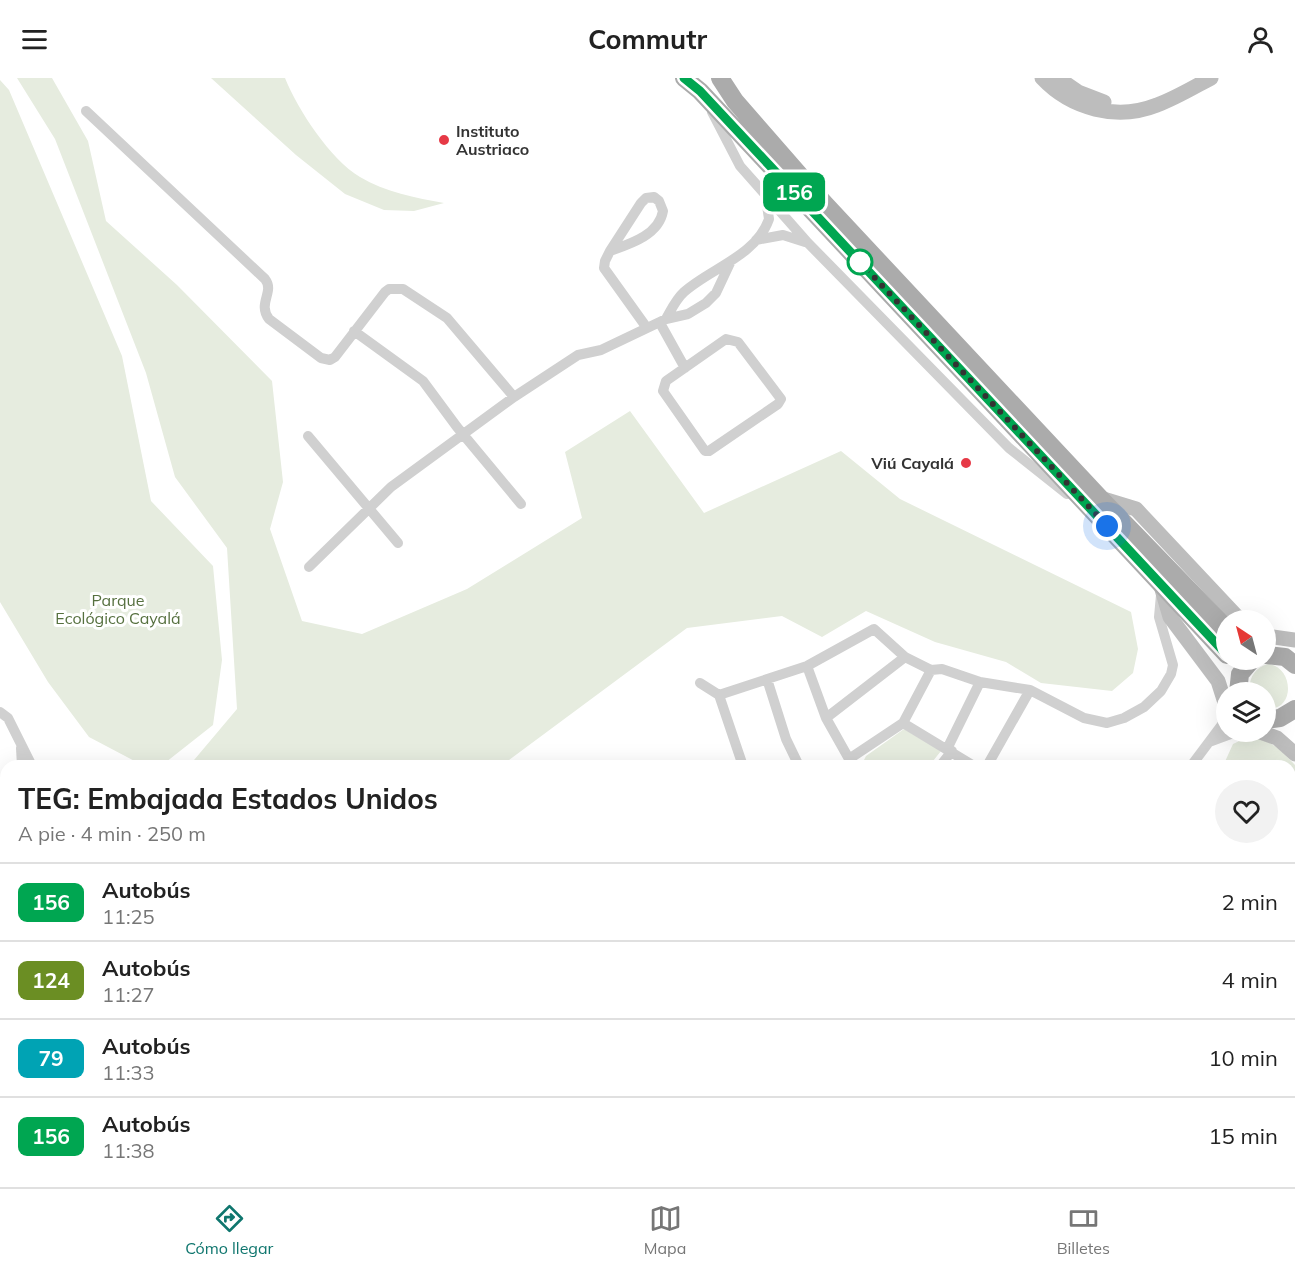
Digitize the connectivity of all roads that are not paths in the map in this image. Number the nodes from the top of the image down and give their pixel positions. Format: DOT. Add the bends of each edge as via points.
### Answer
graph roads {
  1 [pos="684,78"];
  2 [pos="720,78"];
  3 [pos="1042,78"];
  4 [pos="1058,78"];
  5 [pos="1211,78"];
  6 [pos="700,91"];
  7 [pos="1166,100"];
  8 [pos="86,111"];
  9 [pos="765,196"];
  10 [pos="756,240"];
  11 [pos="808,243"];
  12 [pos="610,251"];
  13 [pos="731,261"];
  14 [pos="663,321"];
  15 [pos="647,328"];
  16 [pos="354,331"];
  17 [pos="685,368"];
  18 [pos="514,397"];
  19 [pos="462,434"];
  20 [pos="308,436"];
  21 [pos="1100,498"];
  22 [pos="521,504"];
  23 [pos="368,509"];
  24 [pos="1107,526"];
  25 [pos="398,543"];
  26 [pos="309,567"];
  27 [pos="1161,586"];
  28 [pos="1231,610"];
  29 [pos="1216,618"];
  30 [pos="1276,637"];
  31 [pos="1295,640"];
  32 [pos="1216,644"];
  33 [pos="1276,656"];
  34 [pos="905,657"];
  35 [pos="1295,665"];
  36 [pos="807,666"];
  37 [pos="931,670"];
  38 [pos="767,679"];
  39 [pos="980,682"];
  40 [pos="1218,682"];
  41 [pos="700,683"];
  42 [pos="1030,690"];
  43 [pos="719,695"];
  44 [pos="0,712"];
  45 [pos="826,718"];
  46 [pos="903,723"];
  47 [pos="1277,724"];
  48 [pos="1216,733"];
  49 [pos="1216,739"];
  50 [pos="21,741"];
  51 [pos="1209,742"];
  52 [pos="949,750"];
  53 [pos="1295,754"];
  54 [pos="22,760"];
  55 [pos="29,760"];
  56 [pos="741,760"];
  57 [pos="796,760"];
  58 [pos="849,760"];
  59 [pos="855,760"];
  60 [pos="943,760"];
  61 [pos="965,760"];
  62 [pos="990,760"];
  63 [pos="1196,760"];
  1 -- 6 [label="main road"];
  2 -- 21 [label="main road" via="735,101 824,203"];
  3 -- 7 [label="street" via="1077,104 1099,110 1126,111"];
  4 -- 7 [label="street" via="1078,92 1113,105 1138,106"];
  5 -- 7 [label="street"];
  6 -- 9 [label="street" via="740,166"];
  6 -- 24 [label="main road"];
  8 -- 16 [label="street" via="268,283 263,308 269,319 325,360 334,357"];
  9 -- 10 [label="street" via="769,219"];
  9 -- 11 [label="street"];
  10 -- 11 [label="street" via="783,236"];
  10 -- 13 [label="street"];
  11 -- 24 [label="street" via="1009,448"];
  12 -- 12 [label="street" via="641,203 654,197 659,201 663,211 658,224 642,237"];
  12 -- 15 [label="street" via="604,268"];
  13 -- 14 [label="street" via="682,294"];
  13 -- 14 [label="street" via="716,293 706,303 688,314"];
  14 -- 15 [label="street"];
  14 -- 17 [label="street"];
  15 -- 18 [label="street" via="601,350 578,355"];
  16 -- 18 [label="street" via="385,292 403,289 447,318"];
  16 -- 19 [label="street" via="423,381"];
  17 -- 17 [label="street" via="726,339 732,339 781,399 705,451 663,391 666,381"];
  18 -- 19 [label="street"];
  19 -- 22 [label="street"];
  19 -- 23 [label="street"];
  20 -- 23 [label="street"];
  21 -- 28 [label="street" via="1136,509"];
  21 -- 29 [label="main road"];
  23 -- 25 [label="street"];
  23 -- 26 [label="street"];
  24 -- 27 [label="main road"];
  27 -- 32 [label="main road"];
  27 -- 40 [label="street" via="1170,618"];
  27 -- 42 [label="street" via="1159,616 1173,665 1161,691 1144,707 1116,722 1096,722"];
  30 -- 31 [label="street"];
  33 -- 35 [label="main road"];
  34 -- 36 [label="street" via="874,629"];
  34 -- 37 [label="street"];
  34 -- 45 [label="street"];
  36 -- 38 [label="street"];
  36 -- 45 [label="street"];
  37 -- 39 [label="street" via="942,669"];
  37 -- 46 [label="street"];
  38 -- 43 [label="street"];
  38 -- 57 [label="street"];
  39 -- 42 [label="street"];
  39 -- 52 [label="street"];
  41 -- 43 [label="street"];
  42 -- 62 [label="street"];
  43 -- 56 [label="street"];
  44 -- 50 [label="street"];
  45 -- 58 [label="street"];
  46 -- 52 [label="street"];
  46 -- 59 [label="street"];
  47 -- 53 [label="street"];
  48 -- 51 [label="street"];
  49 -- 51 [label="street"];
  50 -- 54 [label="street"];
  50 -- 55 [label="street"];
  51 -- 63 [label="street"];
  52 -- 60 [label="street"];
  52 -- 61 [label="street"];
}
